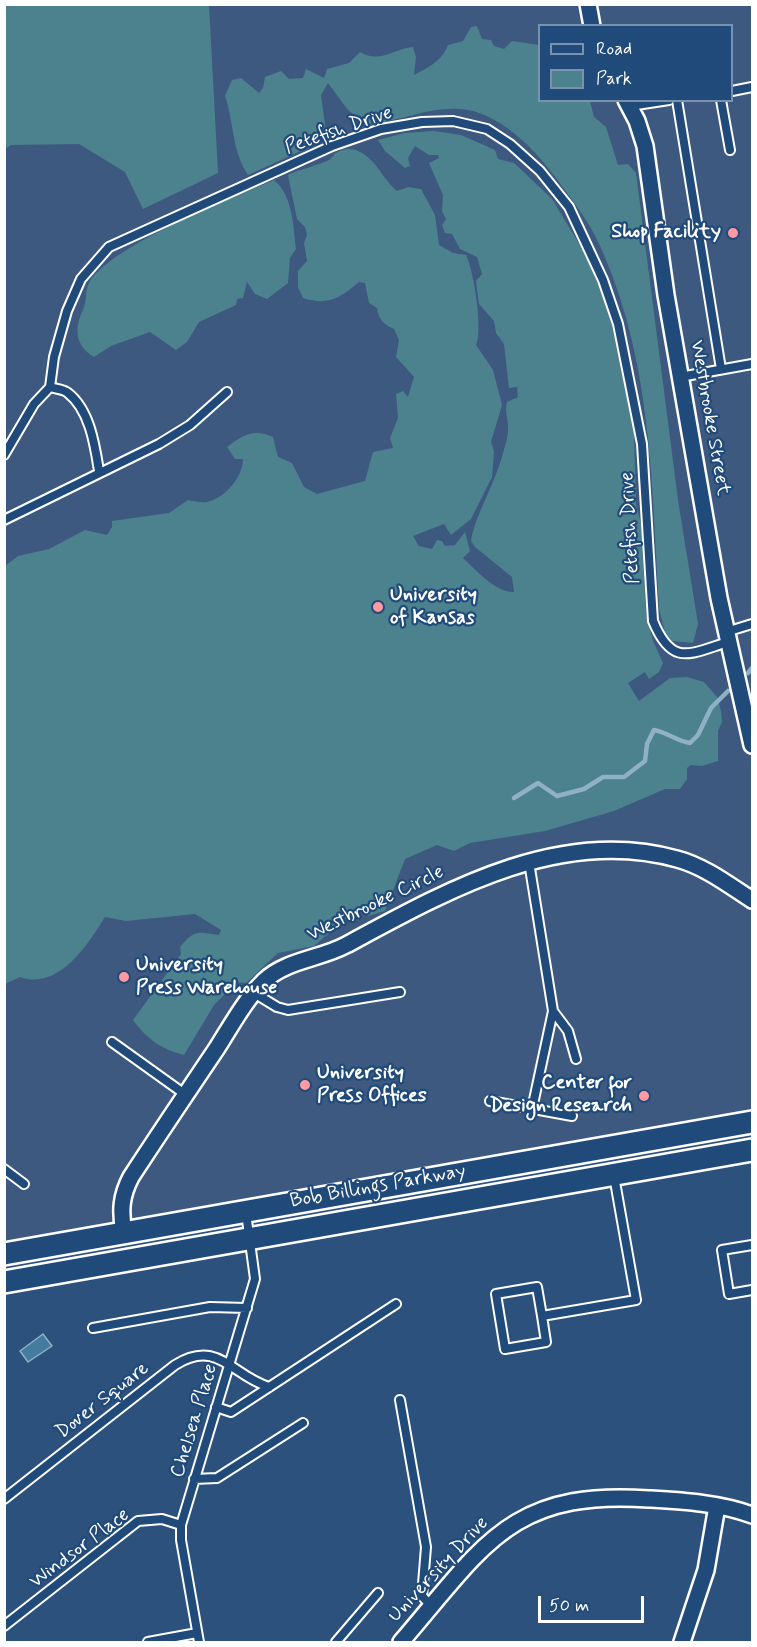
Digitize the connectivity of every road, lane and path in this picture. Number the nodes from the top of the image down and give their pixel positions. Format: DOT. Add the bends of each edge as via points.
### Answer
graph roads {
  1 [pos="588,4"];
  2 [pos="592,24"];
  3 [pos="753,87"];
  4 [pos="733,91"];
  5 [pos="677,102"];
  6 [pos="721,102"];
  7 [pos="628,103"];
  8 [pos="730,150"];
  9 [pos="753,364"];
  10 [pos="721,369"];
  11 [pos="680,377"];
  12 [pos="50,387"];
  13 [pos="227,392"];
  14 [pos="4,455"];
  15 [pos="99,471"];
  16 [pos="4,520"];
  17 [pos="753,624"];
  18 [pos="727,637"];
  19 [pos="753,745"];
  20 [pos="529,862"];
  21 [pos="753,900"];
  22 [pos="400,992"];
  23 [pos="254,993"];
  24 [pos="553,1011"];
  25 [pos="112,1042"];
  26 [pos="576,1059"];
  27 [pos="186,1095"];
  28 [pos="490,1101"];
  29 [pos="532,1109"];
  30 [pos="572,1116"];
  31 [pos="753,1122"];
  32 [pos="753,1150"];
  33 [pos="4,1169"];
  34 [pos="614,1175"];
  35 [pos="24,1184"];
  36 [pos="246,1210"];
  37 [pos="124,1232"];
  38 [pos="250,1238"];
  39 [pos="753,1245"];
  40 [pos="4,1254"];
  41 [pos="4,1282"];
  42 [pos="753,1290"];
  43 [pos="396,1304"];
  44 [pos="247,1308"];
  45 [pos="542,1316"];
  46 [pos="93,1328"];
  47 [pos="230,1363"];
  48 [pos="269,1387"];
  49 [pos="400,1401"];
  50 [pos="216,1407"];
  51 [pos="303,1424"];
  52 [pos="194,1479"];
  53 [pos="4,1499"];
  54 [pos="717,1506"];
  55 [pos="753,1515"];
  56 [pos="181,1525"];
  57 [pos="378,1593"];
  58 [pos="432,1607"];
  59 [pos="4,1626"];
  60 [pos="197,1633"];
  61 [pos="148,1642"];
  62 [pos="199,1642"];
  63 [pos="336,1642"];
  64 [pos="401,1642"];
  65 [pos="682,1642"];
  1 -- 2 [label="street"];
  3 -- 4 [label="lane"];
  5 -- 10 [label="lane"];
  6 -- 8 [label="lane"];
  7 -- 11 [label="street, Westbrooke Street" via="645,146"];
  9 -- 10 [label="lane"];
  10 -- 11 [label="lane"];
  11 -- 18 [label="street, Westbrooke Street"];
  12 -- 14 [label="lane" via="34,404"];
  12 -- 15 [label="lane" via="68,392 78,404 93,434"];
  12 -- 18 [label="lane, Petefish Drive" via="67,311 81,279 109,247 332,146 381,129 453,121 487,129 540,171 569,207 603,280 618,324 642,444 653,621 661,641 670,650 682,653"];
  13 -- 15 [label="lane" via="190,425"];
  15 -- 16 [label="lane"];
  17 -- 18 [label="lane, Petefish Drive"];
  18 -- 19 [label="street, Westbrooke Street"];
  20 -- 21 [label="street, Westbrooke Circle" via="567,854 641,851 679,859"];
  20 -- 23 [label="street, Westbrooke Circle" via="476,879 342,947 276,971"];
  20 -- 24 [label="lane"];
  22 -- 23 [label="lane" via="288,1010"];
  23 -- 27 [label="street, Westbrooke Circle"];
  24 -- 26 [label="lane" via="568,1031"];
  24 -- 29 [label="lane"];
  25 -- 27 [label="lane"];
  27 -- 37 [label="street, Westbrooke Circle" via="124,1190"];
  28 -- 29 [label="lane"];
  29 -- 30 [label="lane"];
  31 -- 36 [label="main road, Bob Billings Parkway"];
  32 -- 34 [label="main road, Bob Billings Parkway"];
  33 -- 35 [label="lane"];
  34 -- 38 [label="main road, Bob Billings Parkway"];
  34 -- 45 [label="lane" via="636,1300"];
  36 -- 37 [label="main road, Bob Billings Parkway"];
  36 -- 38 [label="lane, Chelsea Place"];
  37 -- 40 [label="main road, Bob Billings Parkway"];
  38 -- 41 [label="main road, Bob Billings Parkway"];
  38 -- 44 [label="lane, Chelsea Place" via="255,1279"];
  39 -- 42 [label="lane" via="722,1250 729,1294"];
  43 -- 48 [label="lane"];
  44 -- 46 [label="lane" via="210,1307"];
  44 -- 47 [label="lane, Chelsea Place"];
  45 -- 45 [label="lane" via="537,1287 496,1294 505,1349 546,1342"];
  47 -- 48 [label="lane" via="248,1379"];
  47 -- 50 [label="lane, Chelsea Place"];
  47 -- 53 [label="lane, Dover Square" via="210,1354 181,1362"];
  48 -- 50 [label="lane" via="231,1412"];
  49 -- 58 [label="lane" via="426,1547 422,1596"];
  50 -- 52 [label="lane, Chelsea Place"];
  51 -- 52 [label="lane" via="217,1478"];
  52 -- 56 [label="lane, Chelsea Place"];
  54 -- 55 [label="street, University Drive"];
  54 -- 58 [label="street, University Drive" via="610,1496 549,1507 511,1524 486,1544"];
  54 -- 65 [label="street" via="706,1570"];
  56 -- 59 [label="lane, Windsor Place" via="162,1519 138,1521"];
  56 -- 60 [label="lane, Chelsea Place"];
  57 -- 63 [label="lane"];
  58 -- 64 [label="street, University Drive"];
  60 -- 61 [label="lane"];
  60 -- 62 [label="lane, Chelsea Place"];
}
